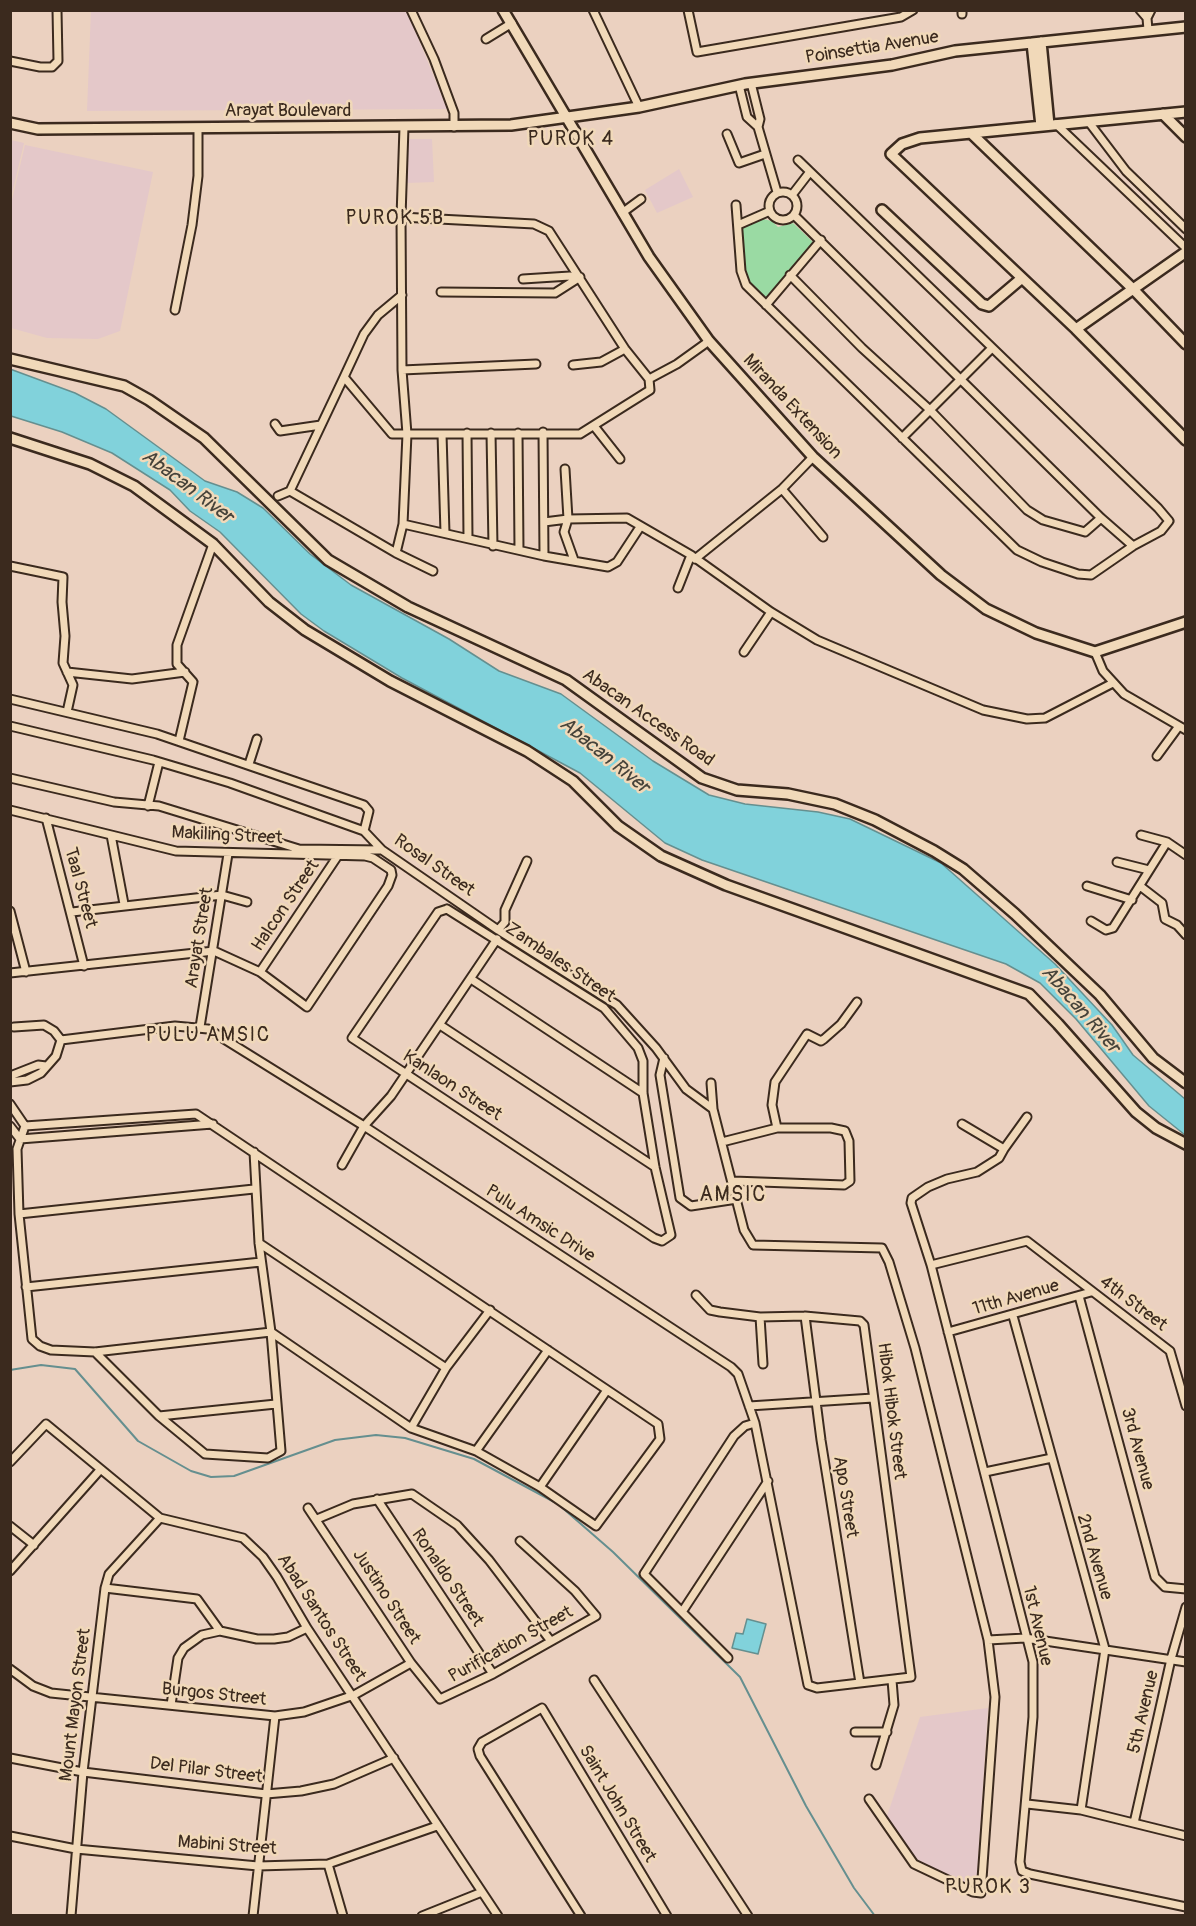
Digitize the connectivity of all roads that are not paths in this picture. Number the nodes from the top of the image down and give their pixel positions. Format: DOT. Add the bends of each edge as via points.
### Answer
graph roads {
  1 [pos="57,10"];
  2 [pos="411,10"];
  3 [pos="503,10"];
  4 [pos="593,10"];
  5 [pos="688,10"];
  6 [pos="913,10"];
  7 [pos="1140,10"];
  8 [pos="1151,10"];
  9 [pos="1147,18"];
  10 [pos="512,23"];
  11 [pos="1185,27"];
  12 [pos="1148,30"];
  13 [pos="486,39"];
  14 [pos="1037,42"];
  15 [pos="10,61"];
  16 [pos="751,83"];
  17 [pos="739,85"];
  18 [pos="639,107"];
  19 [pos="1185,112"];
  20 [pos="1163,114"];
  21 [pos="566,118"];
  22 [pos="1088,121"];
  23 [pos="10,123"];
  24 [pos="1049,125"];
  25 [pos="404,127"];
  26 [pos="454,127"];
  27 [pos="758,127"];
  28 [pos="198,128"];
  29 [pos="971,133"];
  30 [pos="727,134"];
  31 [pos="1185,137"];
  32 [pos="765,154"];
  33 [pos="798,160"];
  34 [pos="809,173"];
  35 [pos="777,192"];
  36 [pos="792,195"];
  37 [pos="641,199"];
  38 [pos="736,205"];
  39 [pos="882,210"];
  40 [pos="770,211"];
  41 [pos="622,213"];
  42 [pos="794,215"];
  43 [pos="401,218"];
  44 [pos="738,225"];
  45 [pos="1185,229"];
  46 [pos="821,240"];
  47 [pos="1185,250"];
  48 [pos="790,275"];
  49 [pos="578,278"];
  50 [pos="1022,278"];
  51 [pos="523,279"];
  52 [pos="1133,289"];
  53 [pos="441,292"];
  54 [pos="402,294"];
  55 [pos="766,305"];
  56 [pos="175,310"];
  57 [pos="1076,329"];
  58 [pos="709,341"];
  59 [pos="1185,344"];
  60 [pos="992,348"];
  61 [pos="626,349"];
  62 [pos="10,359"];
  63 [pos="536,364"];
  64 [pos="573,365"];
  65 [pos="402,370"];
  66 [pos="344,377"];
  67 [pos="961,378"];
  68 [pos="649,379"];
  69 [pos="929,409"];
  70 [pos="275,423"];
  71 [pos="321,425"];
  72 [pos="594,426"];
  73 [pos="543,432"];
  74 [pos="467,433"];
  75 [pos="491,433"];
  76 [pos="518,433"];
  77 [pos="408,434"];
  78 [pos="442,434"];
  79 [pos="10,438"];
  80 [pos="902,438"];
  81 [pos="1185,440"];
  82 [pos="813,457"];
  83 [pos="620,459"];
  84 [pos="565,469"];
  85 [pos="782,489"];
  86 [pos="290,491"];
  87 [pos="278,496"];
  88 [pos="1101,518"];
  89 [pos="568,519"];
  90 [pos="544,522"];
  91 [pos="403,524"];
  92 [pos="640,527"];
  93 [pos="445,533"];
  94 [pos="823,537"];
  95 [pos="468,538"];
  96 [pos="213,544"];
  97 [pos="493,546"];
  98 [pos="1133,546"];
  99 [pos="519,550"];
  100 [pos="396,553"];
  101 [pos="544,556"];
  102 [pos="693,557"];
  103 [pos="574,560"];
  104 [pos="10,566"];
  105 [pos="433,571"];
  106 [pos="678,588"];
  107 [pos="771,612"];
  108 [pos="1185,622"];
  109 [pos="744,652"];
  110 [pos="1095,652"];
  111 [pos="67,672"];
  112 [pos="185,672"];
  113 [pos="1111,684"];
  114 [pos="10,699"];
  115 [pos="67,712"];
  116 [pos="10,726"];
  117 [pos="1182,728"];
  118 [pos="257,739"];
  119 [pos="179,741"];
  120 [pos="1157,756"];
  121 [pos="159,762"];
  122 [pos="249,764"];
  123 [pos="10,778"];
  124 [pos="148,806"];
  125 [pos="10,810"];
  126 [pos="46,818"];
  127 [pos="364,831"];
  128 [pos="111,835"];
  129 [pos="1142,835"];
  130 [pos="1167,842"];
  131 [pos="382,849"];
  132 [pos="228,854"];
  133 [pos="1185,855"];
  134 [pos="337,856"];
  135 [pos="527,861"];
  136 [pos="1118,862"];
  137 [pos="1149,870"];
  138 [pos="1087,886"];
  139 [pos="1140,886"];
  140 [pos="222,895"];
  141 [pos="1132,900"];
  142 [pos="247,902"];
  143 [pos="124,904"];
  144 [pos="447,909"];
  145 [pos="10,911"];
  146 [pos="72,912"];
  147 [pos="1091,921"];
  148 [pos="498,930"];
  149 [pos="1185,935"];
  150 [pos="497,939"];
  151 [pos="214,951"];
  152 [pos="84,966"];
  153 [pos="26,972"];
  154 [pos="260,972"];
  155 [pos="10,973"];
  156 [pos="471,979"];
  157 [pos="857,1002"];
  158 [pos="440,1024"];
  159 [pos="14,1027"];
  160 [pos="200,1027"];
  161 [pos="61,1040"];
  162 [pos="664,1058"];
  163 [pos="46,1066"];
  164 [pos="406,1074"];
  165 [pos="10,1076"];
  166 [pos="10,1082"];
  167 [pos="711,1083"];
  168 [pos="1185,1083"];
  169 [pos="644,1093"];
  170 [pos="12,1109"];
  171 [pos="712,1109"];
  172 [pos="1027,1118"];
  173 [pos="213,1124"];
  174 [pos="962,1124"];
  175 [pos="10,1126"];
  176 [pos="25,1126"];
  177 [pos="364,1126"];
  178 [pos="777,1128"];
  179 [pos="20,1139"];
  180 [pos="722,1142"];
  181 [pos="1185,1144"];
  182 [pos="1004,1149"];
  183 [pos="254,1152"];
  184 [pos="342,1165"];
  185 [pos="655,1167"];
  186 [pos="733,1181"];
  187 [pos="254,1189"];
  188 [pos="737,1199"];
  189 [pos="19,1214"];
  190 [pos="671,1235"];
  191 [pos="259,1243"];
  192 [pos="261,1262"];
  193 [pos="931,1264"];
  194 [pos="26,1287"];
  195 [pos="1091,1292"];
  196 [pos="696,1295"];
  197 [pos="1079,1296"];
  198 [pos="490,1310"];
  199 [pos="806,1316"];
  200 [pos="1013,1316"];
  201 [pos="760,1317"];
  202 [pos="271,1332"];
  203 [pos="948,1332"];
  204 [pos="548,1350"];
  205 [pos="95,1352"];
  206 [pos="763,1364"];
  207 [pos="446,1368"];
  208 [pos="608,1390"];
  209 [pos="873,1398"];
  210 [pos="816,1400"];
  211 [pos="276,1404"];
  212 [pos="749,1406"];
  213 [pos="1185,1406"];
  214 [pos="159,1416"];
  215 [pos="754,1423"];
  216 [pos="411,1428"];
  217 [pos="476,1451"];
  218 [pos="1052,1458"];
  219 [pos="10,1462"];
  220 [pos="100,1470"];
  221 [pos="985,1472"];
  222 [pos="768,1481"];
  223 [pos="540,1487"];
  224 [pos="377,1499"];
  225 [pos="308,1509"];
  226 [pos="160,1518"];
  227 [pos="317,1519"];
  228 [pos="10,1526"];
  229 [pos="520,1541"];
  230 [pos="34,1545"];
  231 [pos="10,1571"];
  232 [pos="105,1588"];
  233 [pos="1185,1589"];
  234 [pos="1185,1607"];
  235 [pos="682,1612"];
  236 [pos="307,1628"];
  237 [pos="220,1630"];
  238 [pos="1025,1638"];
  239 [pos="550,1640"];
  240 [pos="988,1640"];
  241 [pos="1105,1649"];
  242 [pos="728,1658"];
  243 [pos="1171,1659"];
  244 [pos="1185,1662"];
  245 [pos="411,1663"];
  246 [pos="10,1669"];
  247 [pos="493,1674"];
  248 [pos="594,1680"];
  249 [pos="892,1680"];
  250 [pos="860,1683"];
  251 [pos="354,1695"];
  252 [pos="92,1698"];
  253 [pos="440,1699"];
  254 [pos="171,1706"];
  255 [pos="275,1716"];
  256 [pos="855,1732"];
  257 [pos="887,1732"];
  258 [pos="10,1758"];
  259 [pos="394,1758"];
  260 [pos="876,1765"];
  261 [pos="83,1772"];
  262 [pos="266,1794"];
  263 [pos="869,1798"];
  264 [pos="1027,1804"];
  265 [pos="1081,1810"];
  266 [pos="1134,1823"];
  267 [pos="437,1826"];
  268 [pos="10,1836"];
  269 [pos="1185,1836"];
  270 [pos="76,1849"];
  271 [pos="328,1864"];
  272 [pos="258,1866"];
  273 [pos="482,1892"];
  274 [pos="1185,1907"];
  275 [pos="71,1916"];
  276 [pos="253,1916"];
  277 [pos="343,1916"];
  278 [pos="422,1916"];
  279 [pos="498,1916"];
  280 [pos="581,1916"];
  281 [pos="667,1916"];
  282 [pos="748,1916"];
  1 -- 15 [label="street" via="58,61 52,67"];
  2 -- 26 [label="street" via="454,113"];
  3 -- 10 [label="street, Miranda Extension"];
  4 -- 18 [label="street"];
  5 -- 6 [label="street" via="697,52 901,17"];
  7 -- 9 [label="street"];
  8 -- 9 [label="street"];
  9 -- 12 [label="street"];
  10 -- 13 [label="street"];
  10 -- 21 [label="street, Miranda Extension"];
  11 -- 12 [label="street, Poinsettia Avenue"];
  12 -- 14 [label="street, Poinsettia Avenue"];
  14 -- 16 [label="street, Poinsettia Avenue"];
  14 -- 24 [label="street"];
  16 -- 17 [label="street, Poinsettia Avenue"];
  16 -- 27 [label="street" via="760,119"];
  17 -- 18 [label="street, Poinsettia Avenue"];
  17 -- 27 [label="street" via="747,117"];
  18 -- 21 [label="street, Poinsettia Avenue"];
  19 -- 20 [label="street"];
  20 -- 22 [label="street"];
  20 -- 31 [label="street"];
  21 -- 26 [label="street, Arayat Boulevard"];
  21 -- 41 [label="street, Miranda Extension"];
  22 -- 24 [label="street"];
  22 -- 45 [label="street" via="1126,171"];
  23 -- 28 [label="street, Arayat Boulevard" via="38,129"];
  24 -- 29 [label="street"];
  24 -- 47 [label="street"];
  25 -- 26 [label="street, Arayat Boulevard"];
  25 -- 28 [label="street, Arayat Boulevard"];
  25 -- 43 [label="street"];
  27 -- 32 [label="street"];
  28 -- 56 [label="street" via="192,225"];
  29 -- 50 [label="street" via="920,138 902,144 891,154"];
  29 -- 52 [label="street"];
  30 -- 32 [label="street" via="739,163"];
  32 -- 35 [label="street"];
  33 -- 34 [label="street"];
  34 -- 36 [label="street"];
  34 -- 60 [label="street"];
  35 -- 36 [label="street"];
  35 -- 40 [label="street" via="769,202"];
  36 -- 42 [label="street" via="797,207"];
  37 -- 41 [label="street"];
  38 -- 44 [label="street"];
  39 -- 50 [label="street" via="982,304 989,306"];
  40 -- 42 [label="street" via="781,220"];
  40 -- 44 [label="street"];
  41 -- 58 [label="street, Miranda Extension"];
  42 -- 46 [label="street"];
  43 -- 49 [label="street" via="534,224 549,231"];
  43 -- 54 [label="street"];
  44 -- 55 [label="street" via="742,279"];
  46 -- 48 [label="street"];
  46 -- 67 [label="street"];
  47 -- 52 [label="street"];
  48 -- 55 [label="street"];
  48 -- 69 [label="street"];
  49 -- 51 [label="street"];
  49 -- 53 [label="street" via="555,292"];
  49 -- 61 [label="street"];
  50 -- 57 [label="street"];
  52 -- 57 [label="street"];
  52 -- 59 [label="street"];
  54 -- 65 [label="street"];
  54 -- 66 [label="street" via="364,334"];
  55 -- 80 [label="street"];
  57 -- 81 [label="street"];
  58 -- 68 [label="street"];
  58 -- 82 [label="street, Miranda Extension"];
  60 -- 67 [label="street"];
  60 -- 98 [label="street" via="1169,521 1161,531"];
  61 -- 64 [label="street" via="601,362"];
  61 -- 68 [label="street"];
  62 -- 168 [label="street, Abacan Access Road" via="124,386 149,400 204,438 328,560 408,607 566,680 702,778 737,790 788,794 836,804 944,857 1022,921 1100,995 1153,1058"];
  63 -- 65 [label="street"];
  65 -- 77 [label="street"];
  66 -- 71 [label="street"];
  66 -- 77 [label="street" via="389,433"];
  67 -- 69 [label="street"];
  67 -- 88 [label="street"];
  68 -- 72 [label="street" via="650,390"];
  69 -- 80 [label="street"];
  69 -- 88 [label="street" via="1027,510 1044,520 1085,532"];
  70 -- 71 [label="street" via="278,431"];
  71 -- 86 [label="street"];
  72 -- 73 [label="street" via="580,434"];
  72 -- 83 [label="street"];
  73 -- 76 [label="street"];
  73 -- 90 [label="street"];
  74 -- 75 [label="street"];
  74 -- 78 [label="street"];
  74 -- 95 [label="street"];
  75 -- 76 [label="street"];
  75 -- 97 [label="street"];
  76 -- 99 [label="street"];
  77 -- 78 [label="street"];
  77 -- 91 [label="street"];
  78 -- 93 [label="street"];
  79 -- 96 [label="street" via="90,464 122,479"];
  80 -- 98 [label="street" via="1026,556 1091,575"];
  82 -- 85 [label="street"];
  82 -- 110 [label="street, Miranda Extension" via="970,598 1036,633"];
  84 -- 89 [label="street"];
  85 -- 94 [label="street"];
  85 -- 102 [label="street"];
  86 -- 87 [label="street"];
  86 -- 100 [label="street"];
  88 -- 98 [label="street"];
  89 -- 90 [label="street"];
  89 -- 92 [label="street" via="618,517"];
  89 -- 103 [label="street" via="564,532"];
  90 -- 101 [label="street"];
  91 -- 93 [label="street"];
  91 -- 100 [label="street"];
  92 -- 102 [label="street"];
  92 -- 103 [label="street" via="617,562 608,567"];
  93 -- 95 [label="street"];
  95 -- 97 [label="street"];
  96 -- 112 [label="street" via="177,645 177,664"];
  96 -- 181 [label="street" via="291,620 390,681 527,751 573,781 645,847 726,885 1029,994 1136,1112"];
  97 -- 99 [label="street"];
  99 -- 101 [label="street"];
  100 -- 105 [label="street"];
  101 -- 103 [label="street"];
  102 -- 106 [label="street"];
  102 -- 107 [label="street"];
  104 -- 111 [label="street" via="63,577 63,663"];
  107 -- 109 [label="street"];
  107 -- 113 [label="street" via="829,646 983,710 1028,719 1045,718"];
  108 -- 110 [label="street"];
  110 -- 113 [label="street"];
  111 -- 112 [label="street" via="132,679"];
  111 -- 115 [label="street" via="73,685"];
  112 -- 119 [label="street" via="193,682"];
  113 -- 117 [label="street"];
  114 -- 115 [label="street"];
  115 -- 119 [label="street"];
  116 -- 121 [label="street, Rosal Street"];
  117 -- 120 [label="street"];
  118 -- 122 [label="street"];
  119 -- 122 [label="street"];
  121 -- 124 [label="street"];
  121 -- 127 [label="street, Rosal Street"];
  122 -- 127 [label="street" via="364,805 369,811"];
  123 -- 124 [label="street"];
  124 -- 131 [label="street" via="159,806 299,849"];
  125 -- 126 [label="street, Makiling Street"];
  126 -- 128 [label="street, Makiling Street"];
  126 -- 146 [label="street, Taal Street"];
  127 -- 131 [label="street, Rosal Street"];
  128 -- 132 [label="street, Makiling Street" via="176,851"];
  128 -- 143 [label="street"];
  129 -- 130 [label="street"];
  130 -- 133 [label="street"];
  130 -- 137 [label="street"];
  131 -- 148 [label="street, Rosal Street"];
  132 -- 134 [label="street, Makiling Street"];
  132 -- 140 [label="street, Arayat Street"];
  134 -- 154 [label="street, Halcon Street"];
  134 -- 154 [label="street, Makiling Street" via="373,858 391,870 388,886 307,1007"];
  135 -- 148 [label="street" via="505,910 505,922"];
  136 -- 137 [label="street"];
  137 -- 139 [label="street"];
  138 -- 141 [label="street"];
  139 -- 141 [label="street"];
  139 -- 149 [label="street" via="1162,903 1165,919 1177,924"];
  140 -- 142 [label="street"];
  140 -- 143 [label="street"];
  140 -- 151 [label="street, Arayat Street"];
  141 -- 147 [label="street" via="1110,930"];
  143 -- 146 [label="street"];
  144 -- 150 [label="street, Zambales Street"];
  144 -- 164 [label="street, Kanlaon Street" via="438,912 352,1038"];
  145 -- 153 [label="street"];
  146 -- 152 [label="street, Taal Street"];
  148 -- 162 [label="street, Rosal Street" via="617,1005"];
  150 -- 156 [label="street"];
  150 -- 169 [label="street, Zambales Street" via="604,1008 627,1032 643,1060"];
  151 -- 152 [label="street"];
  151 -- 154 [label="street"];
  151 -- 160 [label="street, Arayat Street"];
  152 -- 153 [label="street"];
  153 -- 155 [label="street"];
  156 -- 158 [label="street"];
  156 -- 169 [label="street"];
  157 -- 178 [label="street" via="824,1040 807,1034 775,1082 772,1105"];
  158 -- 164 [label="street"];
  158 -- 185 [label="street"];
  159 -- 161 [label="street" via="44,1025"];
  160 -- 161 [label="street, Pulu Amsic Drive" via="175,1026"];
  160 -- 177 [label="street, Pulu Amsic Drive" via="220,1035"];
  161 -- 163 [label="street" via="56,1056"];
  162 -- 171 [label="street, Rosal Street" via="686,1089"];
  162 -- 188 [label="street" via="660,1075 680,1198 692,1206"];
  163 -- 165 [label="street" via="38,1065"];
  163 -- 166 [label="street" via="36,1077"];
  164 -- 177 [label="street"];
  164 -- 190 [label="street, Kanlaon Street" via="648,1234 662,1241"];
  167 -- 171 [label="street"];
  169 -- 185 [label="street, Zambales Street"];
  170 -- 176 [label="street"];
  171 -- 180 [label="street"];
  172 -- 182 [label="street"];
  173 -- 176 [label="street" via="187,1112"];
  173 -- 179 [label="street"];
  173 -- 183 [label="street"];
  174 -- 182 [label="street"];
  175 -- 179 [label="street"];
  176 -- 179 [label="street"];
  177 -- 184 [label="street"];
  177 -- 212 [label="street, Pulu Amsic Drive" via="731,1367 738,1374"];
  178 -- 180 [label="street"];
  178 -- 186 [label="street" via="845,1131 850,1181 844,1185"];
  179 -- 189 [label="street"];
  180 -- 186 [label="street"];
  182 -- 193 [label="street, 1st Avenue" via="987,1168 947,1179 912,1198"];
  183 -- 187 [label="street"];
  183 -- 198 [label="street"];
  185 -- 190 [label="street, Zambales Street"];
  186 -- 188 [label="street"];
  187 -- 189 [label="street"];
  187 -- 191 [label="street"];
  188 -- 240 [label="street" via="744,1230 753,1245 882,1248 915,1348"];
  189 -- 194 [label="street"];
  191 -- 192 [label="street"];
  191 -- 207 [label="street"];
  192 -- 194 [label="street"];
  192 -- 202 [label="street"];
  193 -- 195 [label="street, 4th Street" via="1027,1241"];
  193 -- 203 [label="street, 1st Avenue"];
  194 -- 205 [label="street" via="33,1339 40,1346"];
  195 -- 197 [label="street, 11th Avenue"];
  195 -- 213 [label="street, 4th Street" via="1170,1351"];
  196 -- 201 [label="street, Hibok Hibok Street" via="710,1310"];
  197 -- 200 [label="street, 11th Avenue"];
  197 -- 233 [label="street, 3rd Avenue" via="1155,1577 1165,1587"];
  198 -- 204 [label="street"];
  198 -- 207 [label="street"];
  199 -- 201 [label="street, Hibok Hibok Street"];
  199 -- 209 [label="street, Hibok Hibok Street" via="864,1325"];
  199 -- 210 [label="street, Apo Street"];
  200 -- 203 [label="street, 11th Avenue"];
  200 -- 218 [label="street, 2nd Avenue"];
  201 -- 206 [label="street"];
  202 -- 205 [label="street"];
  202 -- 211 [label="street"];
  202 -- 216 [label="street"];
  203 -- 221 [label="street, 1st Avenue"];
  204 -- 208 [label="street"];
  204 -- 217 [label="street"];
  205 -- 214 [label="street"];
  207 -- 216 [label="street"];
  208 -- 223 [label="street"];
  208 -- 223 [label="street" via="658,1424 660,1439 652,1452 596,1526"];
  209 -- 210 [label="street"];
  209 -- 249 [label="street, Hibok Hibok Street" via="911,1677"];
  210 -- 212 [label="street"];
  210 -- 250 [label="street, Apo Street"];
  211 -- 214 [label="street"];
  211 -- 214 [label="street" via="281,1451 268,1458 205,1454"];
  212 -- 215 [label="street, Pulu Amsic Drive"];
  215 -- 222 [label="street, Pulu Amsic Drive"];
  215 -- 235 [label="street" via="734,1436 645,1573"];
  216 -- 217 [label="street"];
  217 -- 223 [label="street"];
  218 -- 221 [label="street"];
  218 -- 241 [label="street, 2nd Avenue"];
  219 -- 220 [label="street, Abad Santos Street" via="46,1424"];
  220 -- 226 [label="street, Abad Santos Street"];
  220 -- 230 [label="street"];
  221 -- 238 [label="street, 1st Avenue"];
  222 -- 235 [label="street"];
  222 -- 250 [label="street, Pulu Amsic Drive" via="806,1681 817,1688"];
  224 -- 227 [label="street" via="334,1510"];
  224 -- 239 [label="street" via="412,1494 457,1525"];
  224 -- 247 [label="street, Ronaldo Street"];
  225 -- 227 [label="street, Justino Street"];
  226 -- 232 [label="street, Mount Mayon Street" via="109,1574"];
  226 -- 236 [label="street, Abad Santos Street" via="243,1538 268,1563"];
  227 -- 245 [label="street, Justino Street"];
  228 -- 230 [label="street"];
  229 -- 239 [label="street, Purification Street" via="575,1591 596,1616"];
  230 -- 231 [label="street"];
  232 -- 237 [label="street" via="197,1599"];
  232 -- 252 [label="street, Mount Mayon Street"];
  234 -- 243 [label="street, 5th Avenue"];
  235 -- 242 [label="street"];
  236 -- 237 [label="street" via="274,1639"];
  236 -- 251 [label="street, Abad Santos Street"];
  237 -- 254 [label="street" via="202,1635 184,1648 178,1658"];
  238 -- 240 [label="street"];
  238 -- 241 [label="street"];
  238 -- 264 [label="street, 1st Avenue" via="1033,1662"];
  239 -- 247 [label="street, Purification Street"];
  240 -- 263 [label="street" via="995,1697 981,1893 914,1864"];
  241 -- 243 [label="street"];
  241 -- 265 [label="street, 2nd Avenue"];
  243 -- 244 [label="street"];
  243 -- 266 [label="street, 5th Avenue"];
  245 -- 251 [label="street, Burgos Street"];
  245 -- 253 [label="street, Justino Street"];
  246 -- 252 [label="street, Burgos Street" via="33,1686 51,1693"];
  247 -- 253 [label="street, Purification Street"];
  248 -- 282 [label="street"];
  249 -- 250 [label="street"];
  249 -- 257 [label="street" via="894,1705"];
  251 -- 255 [label="street, Burgos Street" via="304,1712"];
  251 -- 259 [label="street, Abad Santos Street"];
  252 -- 254 [label="street, Burgos Street"];
  252 -- 261 [label="street, Mount Mayon Street"];
  254 -- 255 [label="street, Burgos Street"];
  255 -- 262 [label="street"];
  256 -- 257 [label="street"];
  257 -- 260 [label="street"];
  258 -- 261 [label="street, Del Pilar Street"];
  259 -- 262 [label="street, Del Pilar Street" via="334,1784"];
  259 -- 267 [label="street, Abad Santos Street"];
  261 -- 262 [label="street, Del Pilar Street"];
  261 -- 270 [label="street, Mount Mayon Street"];
  262 -- 272 [label="street"];
  264 -- 265 [label="street"];
  264 -- 274 [label="street, 1st Avenue" via="1022,1871"];
  265 -- 266 [label="street"];
  266 -- 269 [label="street"];
  267 -- 271 [label="street, Mabini Street"];
  267 -- 273 [label="street, Abad Santos Street"];
  268 -- 270 [label="street, Mabini Street"];
  270 -- 272 [label="street, Mabini Street"];
  270 -- 275 [label="street, Mount Mayon Street"];
  271 -- 272 [label="street, Mabini Street"];
  271 -- 277 [label="street"];
  272 -- 276 [label="street"];
  273 -- 278 [label="street"];
  273 -- 279 [label="street, Abad Santos Street"];
  280 -- 281 [label="street, Saint John Street" via="478,1749 542,1708"];
}
